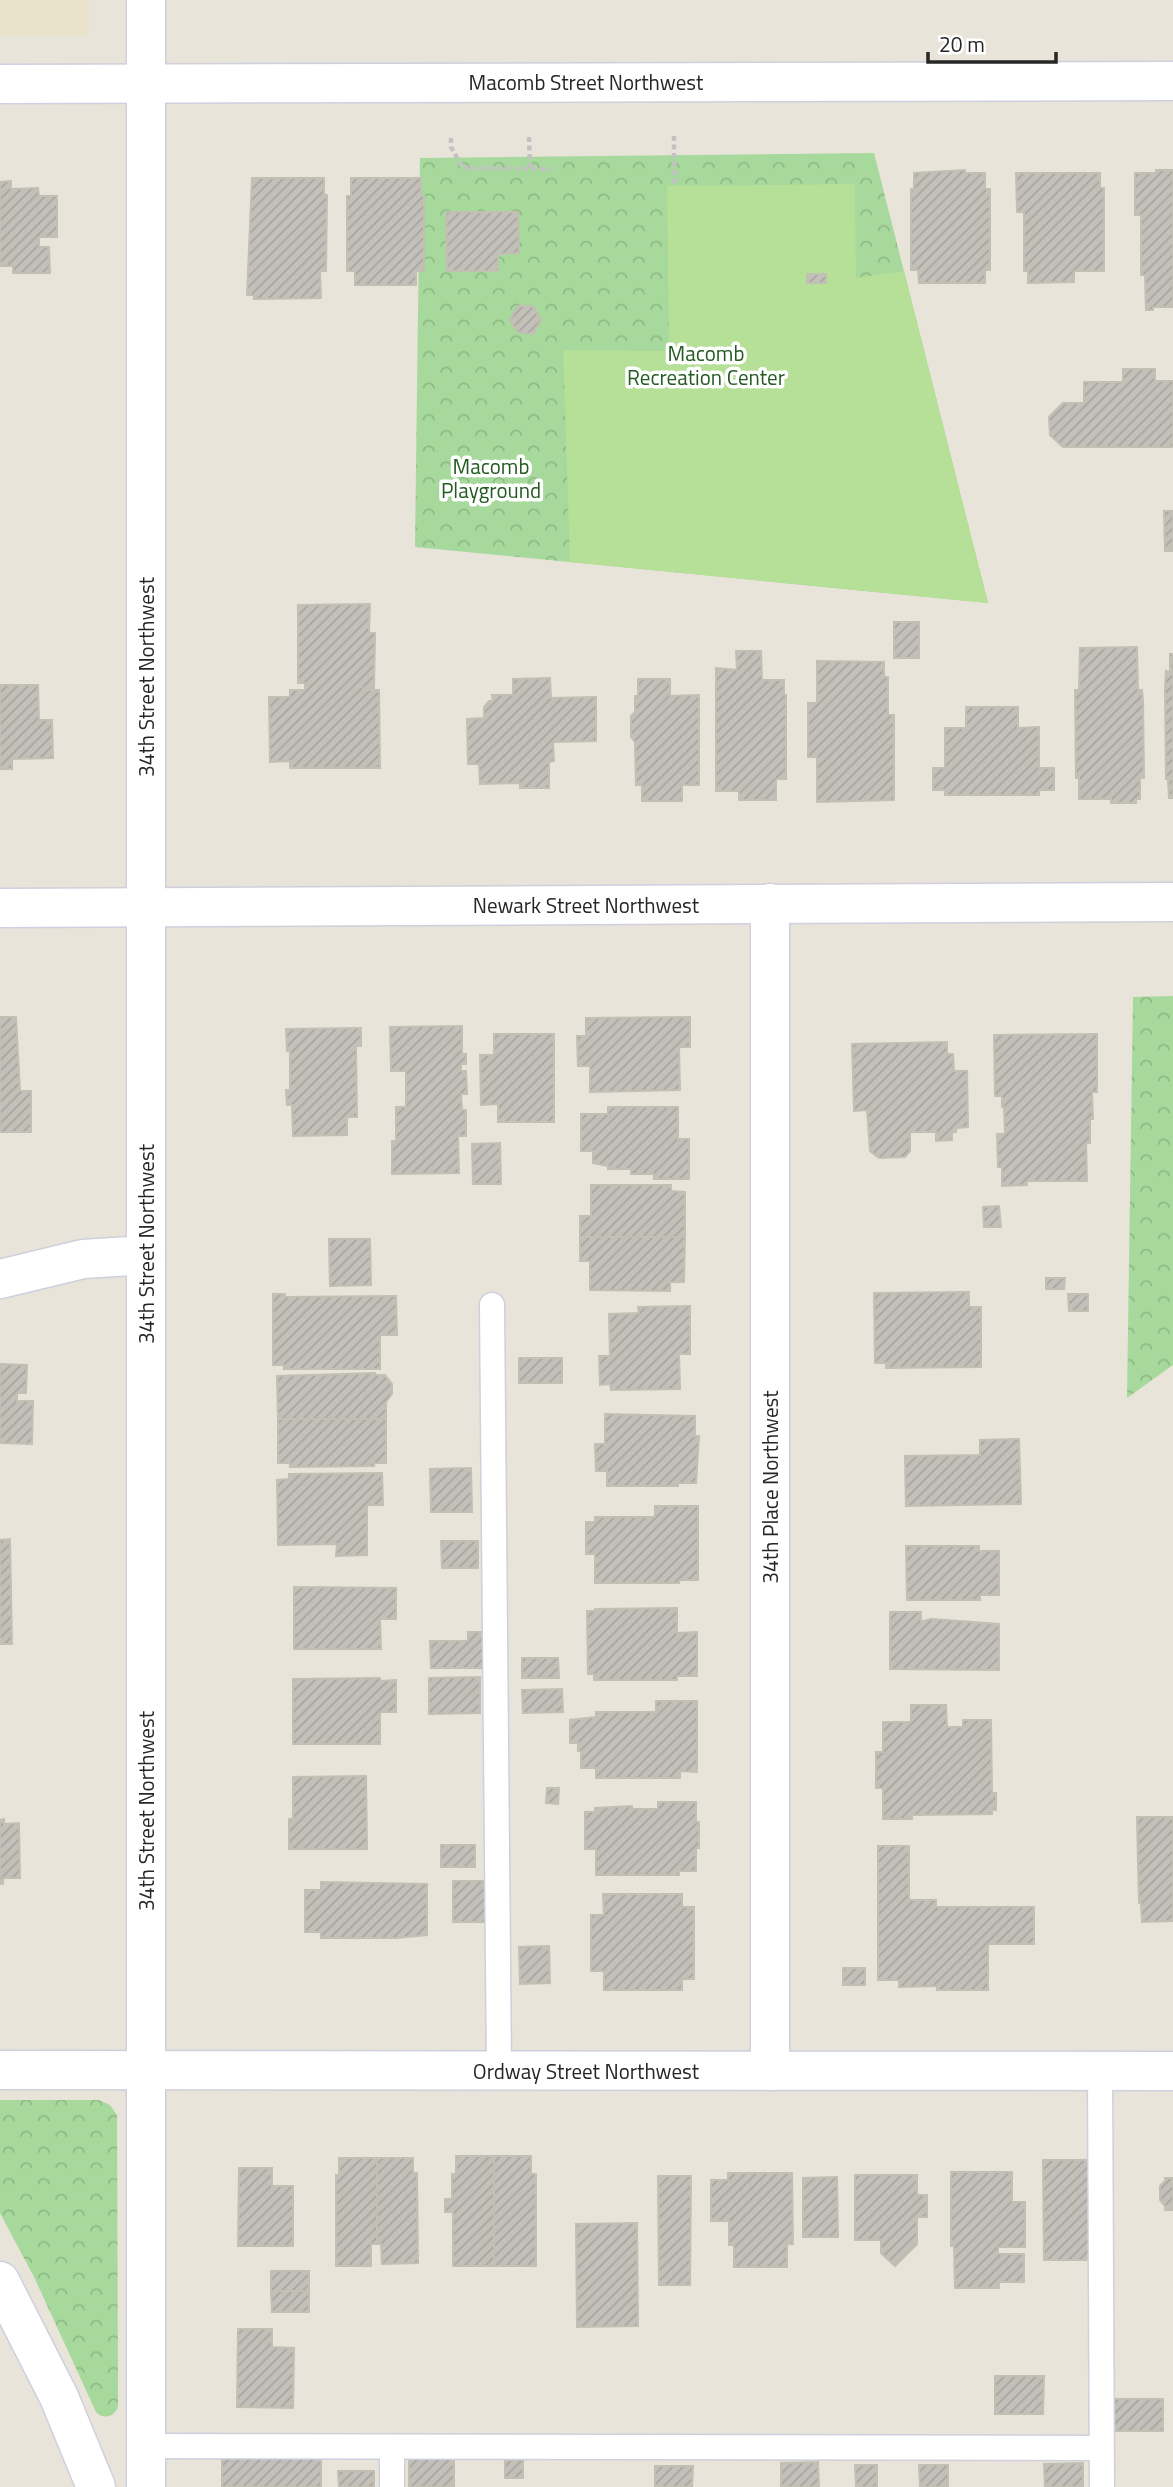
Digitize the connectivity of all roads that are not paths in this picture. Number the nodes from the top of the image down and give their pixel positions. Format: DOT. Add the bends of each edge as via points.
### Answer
graph roads {
  1 [pos="146,0"];
  2 [pos="1173,81"];
  3 [pos="0,84"];
  4 [pos="146,84"];
  5 [pos="1173,902"];
  6 [pos="770,903"];
  7 [pos="0,908"];
  8 [pos="146,908"];
  9 [pos="146,1255"];
  10 [pos="0,1279"];
  11 [pos="492,1305"];
  12 [pos="0,2070"];
  13 [pos="147,2070"];
  14 [pos="499,2071"];
  15 [pos="770,2071"];
  16 [pos="1100,2071"];
  17 [pos="1173,2071"];
  18 [pos="0,2281"];
  19 [pos="146,2446"];
  20 [pos="392,2447"];
  21 [pos="1101,2448"];
  22 [pos="96,2487"];
  23 [pos="146,2487"];
  24 [pos="392,2487"];
  25 [pos="1101,2487"];
  1 -- 4 [label="street, 34th Street Northwest"];
  2 -- 4 [label="street, Macomb Street Northwest"];
  3 -- 4 [label="street, Macomb Street Northwest"];
  4 -- 8 [label="street, 34th Street Northwest"];
  5 -- 6 [label="street, Newark Street Northwest"];
  6 -- 8 [label="street, Newark Street Northwest"];
  6 -- 15 [label="street, 34th Place Northwest"];
  7 -- 8 [label="street, Newark Street Northwest"];
  8 -- 9 [label="street, 34th Street Northwest"];
  9 -- 10 [label="street" via="83,1259"];
  9 -- 13 [label="street, 34th Street Northwest"];
  11 -- 14 [label="lane"];
  12 -- 13 [label="street, Ordway Street Northwest"];
  13 -- 14 [label="street, Ordway Street Northwest"];
  13 -- 19 [label="street, 34th Street Northwest"];
  14 -- 15 [label="street, Ordway Street Northwest"];
  15 -- 16 [label="street, Ordway Street Northwest"];
  16 -- 17 [label="street, Ordway Street Northwest"];
  16 -- 21 [label="lane"];
  18 -- 22 [label="street" via="59,2398"];
  19 -- 20 [label="lane"];
  19 -- 23 [label="street, 34th Street Northwest"];
  20 -- 21 [label="lane"];
  20 -- 24 [label="lane"];
  21 -- 25 [label="lane"];
}
